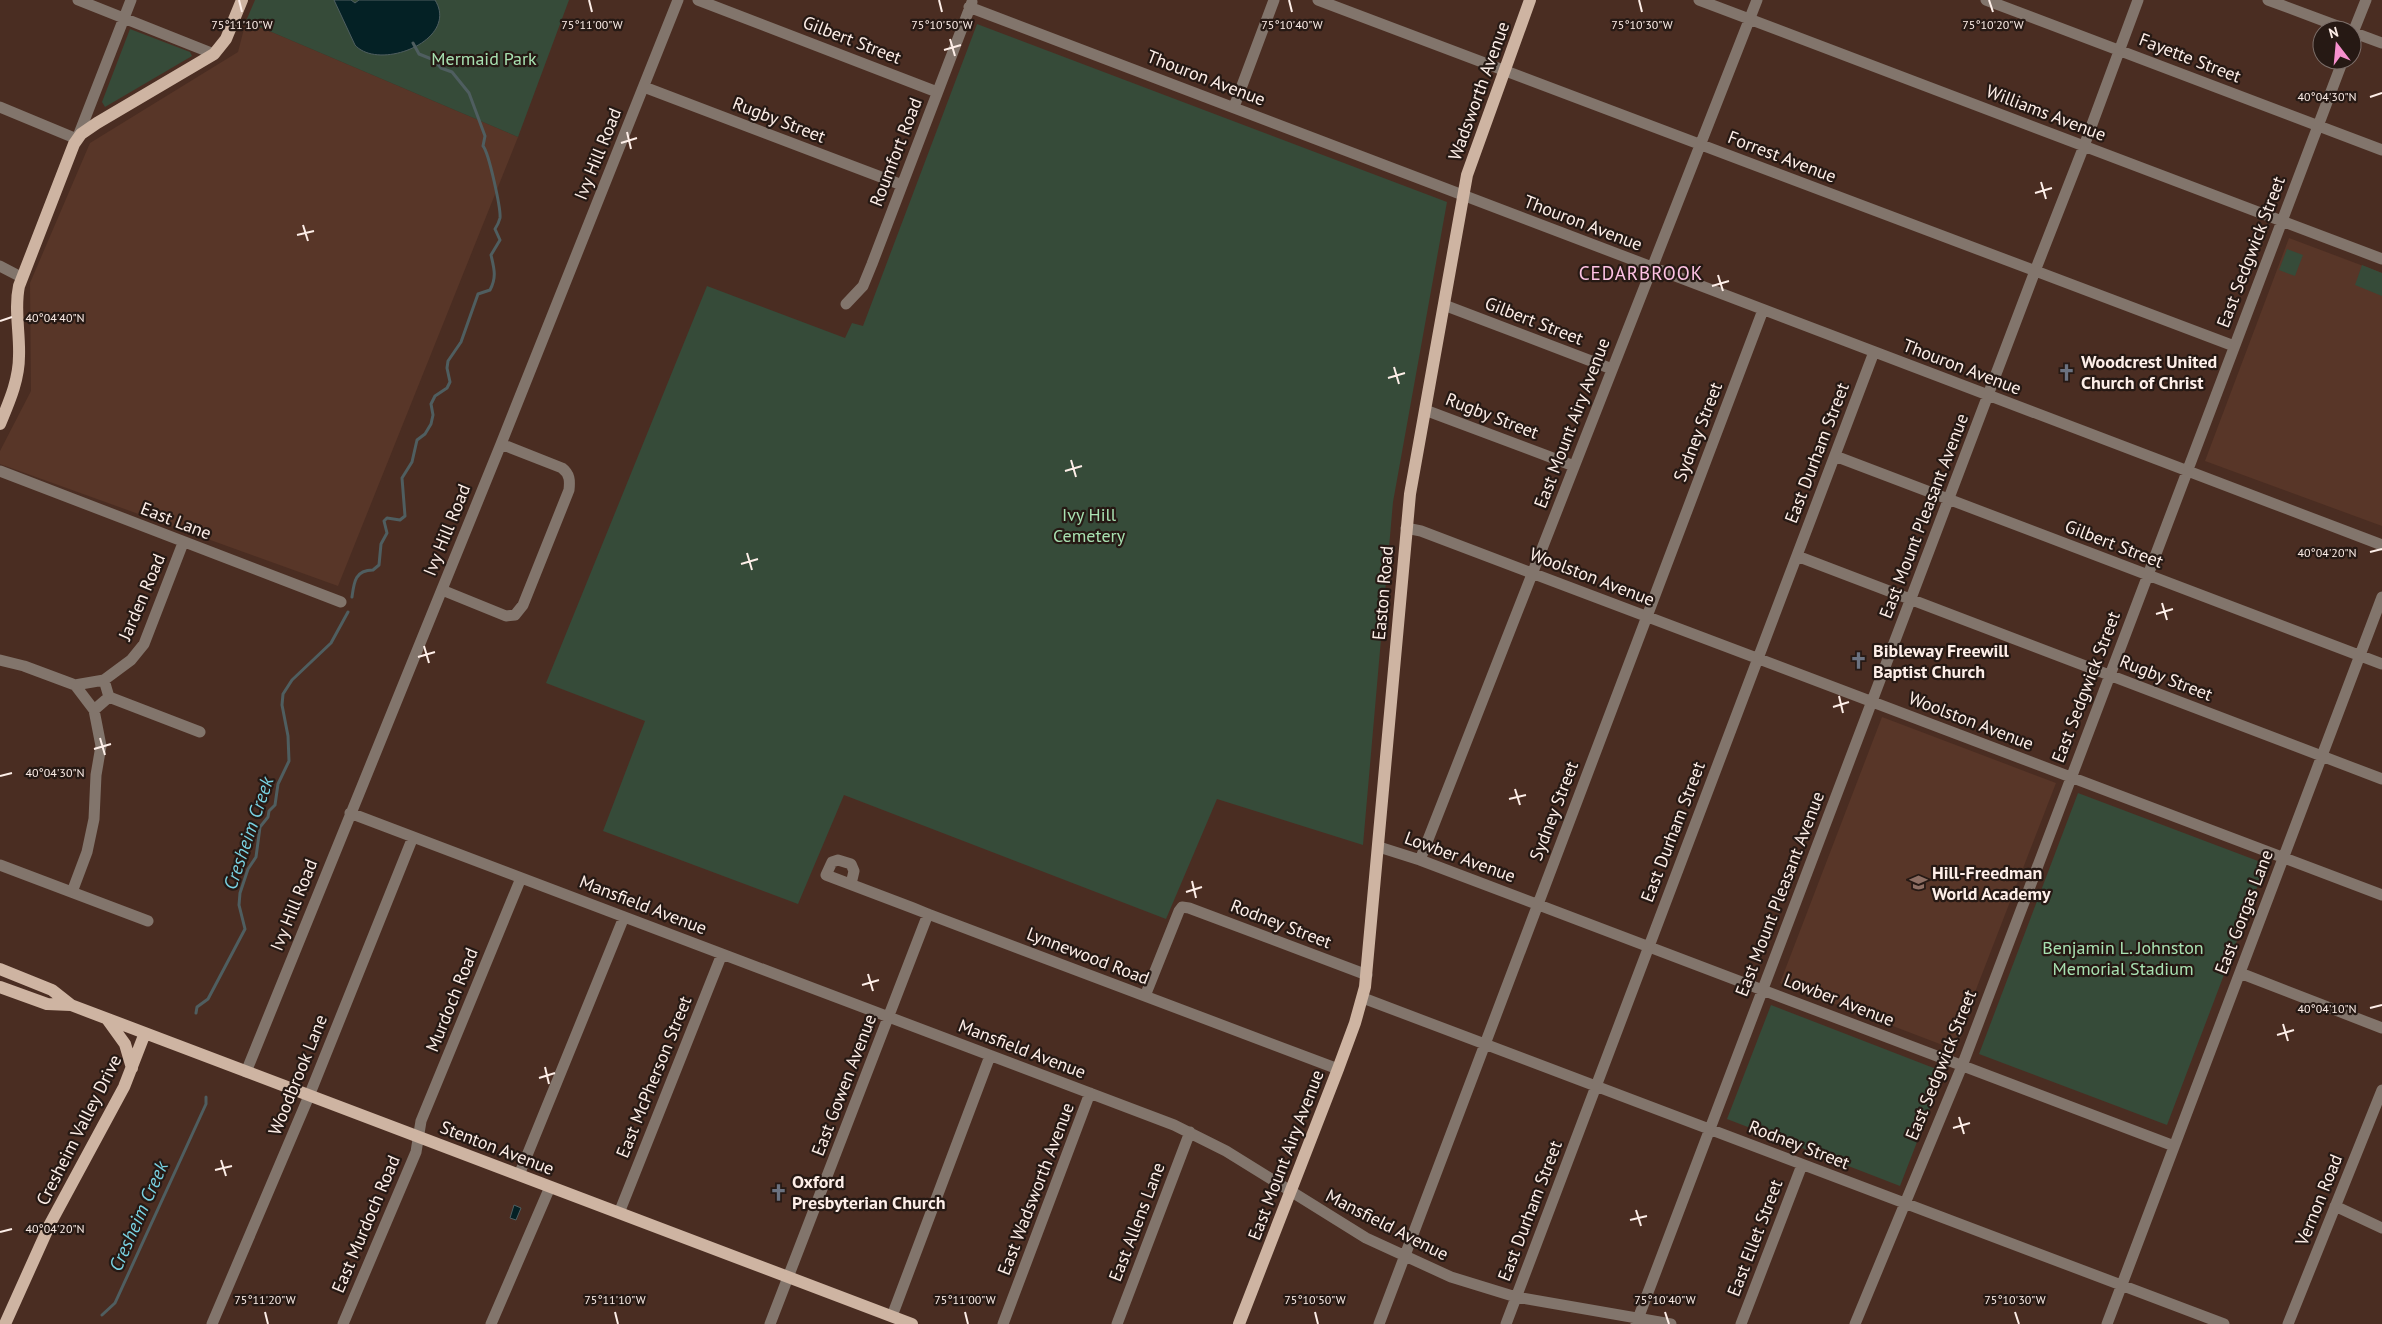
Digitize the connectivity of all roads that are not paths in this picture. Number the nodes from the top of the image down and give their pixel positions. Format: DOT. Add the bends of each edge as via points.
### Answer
graph roads {
  1 [pos="78,0"];
  2 [pos="131,0"];
  3 [pos="242,0"];
  4 [pos="678,0"];
  5 [pos="698,0"];
  6 [pos="1274,0"];
  7 [pos="1318,0"];
  8 [pos="1530,0"];
  9 [pos="1698,0"];
  10 [pos="1757,0"];
  11 [pos="1986,0"];
  12 [pos="2138,0"];
  13 [pos="2268,0"];
  14 [pos="2366,0"];
  15 [pos="971,4"];
  16 [pos="124,19"];
  17 [pos="1750,20"];
  18 [pos="2320,20"];
  19 [pos="2357,20"];
  20 [pos="2362,36"];
  21 [pos="2382,43"];
  22 [pos="2119,50"];
  23 [pos="214,54"];
  24 [pos="1504,70"];
  25 [pos="2339,70"];
  26 [pos="644,87"];
  27 [pos="937,92"];
  28 [pos="0,107"];
  29 [pos="1234,107"];
  30 [pos="2318,125"];
  31 [pos="77,140"];
  32 [pos="1700,145"];
  33 [pos="2084,146"];
  34 [pos="2382,150"];
  35 [pos="902,185"];
  36 [pos="1463,195"];
  37 [pos="2281,221"];
  38 [pos="2382,259"];
  39 [pos="0,266"];
  40 [pos="1652,268"];
  41 [pos="2035,271"];
  42 [pos="21,277"];
  43 [pos="846,304"];
  44 [pos="1444,305"];
  45 [pos="1764,310"];
  46 [pos="2234,346"];
  47 [pos="1874,352"];
  48 [pos="1612,369"];
  49 [pos="1988,395"];
  50 [pos="1425,410"];
  51 [pos="0,424"];
  52 [pos="501,444"];
  53 [pos="1835,456"];
  54 [pos="1574,466"];
  55 [pos="2187,470"];
  56 [pos="0,471"];
  57 [pos="1948,499"];
  58 [pos="1406,528"];
  59 [pos="183,543"];
  60 [pos="2382,545"];
  61 [pos="1796,556"];
  62 [pos="1532,573"];
  63 [pos="2146,575"];
  64 [pos="442,590"];
  65 [pos="2382,597"];
  66 [pos="1910,600"];
  67 [pos="341,602"];
  68 [pos="1646,616"];
  69 [pos="2360,655"];
  70 [pos="1758,658"];
  71 [pos="0,660"];
  72 [pos="2382,664"];
  73 [pos="2109,675"];
  74 [pos="104,680"];
  75 [pos="75,685"];
  76 [pos="109,697"];
  77 [pos="1872,702"];
  78 [pos="94,710"];
  79 [pos="200,732"];
  80 [pos="2322,756"];
  81 [pos="2070,777"];
  82 [pos="2382,779"];
  83 [pos="350,813"];
  84 [pos="413,837"];
  85 [pos="1379,847"];
  86 [pos="2283,858"];
  87 [pos="1420,860"];
  88 [pos="0,865"];
  89 [pos="521,878"];
  90 [pos="851,884"];
  91 [pos="72,892"];
  92 [pos="2382,895"];
  93 [pos="1537,904"];
  94 [pos="928,914"];
  95 [pos="624,917"];
  96 [pos="148,921"];
  97 [pos="1649,946"];
  98 [pos="722,954"];
  99 [pos="0,969"];
  100 [pos="2240,973"];
  101 [pos="1367,975"];
  102 [pos="0,987"];
  103 [pos="1762,990"];
  104 [pos="1145,996"];
  105 [pos="1363,998"];
  106 [pos="70,1005"];
  107 [pos="889,1017"];
  108 [pos="107,1019"];
  109 [pos="2382,1028"];
  110 [pos="145,1033"];
  111 [pos="1484,1044"];
  112 [pos="990,1056"];
  113 [pos="1962,1066"];
  114 [pos="132,1068"];
  115 [pos="1338,1069"];
  116 [pos="246,1072"];
  117 [pos="1596,1086"];
  118 [pos="2382,1090"];
  119 [pos="1090,1094"];
  120 [pos="309,1096"];
  121 [pos="1709,1130"];
  122 [pos="1190,1132"];
  123 [pos="419,1137"];
  124 [pos="2174,1146"];
  125 [pos="1802,1165"];
  126 [pos="520,1175"];
  127 [pos="550,1187"];
  128 [pos="1290,1192"];
  129 [pos="1904,1203"];
  130 [pos="2335,1206"];
  131 [pos="619,1213"];
  132 [pos="2382,1228"];
  133 [pos="1403,1256"];
  134 [pos="790,1278"];
  135 [pos="2121,1285"];
  136 [pos="1516,1296"];
  137 [pos="892,1316"];
  138 [pos="1636,1321"];
  139 [pos="5,1324"];
  140 [pos="212,1324"];
  141 [pos="343,1324"];
  142 [pos="491,1324"];
  143 [pos="770,1324"];
  144 [pos="912,1324"];
  145 [pos="1003,1324"];
  146 [pos="1117,1324"];
  147 [pos="1239,1324"];
  148 [pos="1379,1324"];
  149 [pos="1506,1324"];
  150 [pos="1671,1324"];
  151 [pos="1741,1324"];
  152 [pos="1856,1324"];
  153 [pos="2108,1324"];
  154 [pos="2224,1324"];
  155 [pos="2288,1324"];
  1 -- 16 [label="street"];
  2 -- 16 [label="street"];
  3 -- 23 [label="main road" via="226,39"];
  4 -- 26 [label="street, Ivy Hill Road"];
  5 -- 27 [label="street, Gilbert Street"];
  6 -- 29 [label="street"];
  7 -- 24 [label="street, Forrest Avenue"];
  8 -- 24 [label="main road, Wadsworth Avenue"];
  9 -- 17 [label="street, Williams Avenue"];
  10 -- 17 [label="street, East Mount Airy Avenue"];
  11 -- 22 [label="street, Fayette Street"];
  12 -- 22 [label="street, East Mount Pleasant Avenue"];
  13 -- 18 [label="street"];
  14 -- 19 [label="street"];
  15 -- 27 [label="street, Roumfort Road"];
  15 -- 29 [label="street, Thouron Avenue"];
  16 -- 23 [label="street"];
  16 -- 31 [label="street"];
  17 -- 32 [label="street, East Mount Airy Avenue"];
  17 -- 33 [label="street, Williams Avenue"];
  20 -- 21 [label="street"];
  22 -- 30 [label="street, Fayette Street"];
  22 -- 33 [label="street, East Mount Pleasant Avenue"];
  23 -- 31 [label="main road" via="97,123"];
  24 -- 32 [label="street, Forrest Avenue"];
  24 -- 36 [label="main road, Wadsworth Avenue" via="1471,162"];
  25 -- 30 [label="street, East Sedgwick Street"];
  26 -- 35 [label="street, Rugby Street"];
  26 -- 52 [label="street, Ivy Hill Road"];
  27 -- 35 [label="street, Roumfort Road"];
  28 -- 31 [label="street"];
  29 -- 36 [label="street, Thouron Avenue"];
  30 -- 34 [label="street, Fayette Street"];
  30 -- 37 [label="street, East Sedgwick Street"];
  31 -- 42 [label="main road"];
  32 -- 40 [label="street, East Mount Airy Avenue"];
  32 -- 41 [label="street, Forrest Avenue"];
  33 -- 37 [label="street, Williams Avenue"];
  33 -- 41 [label="street, East Mount Pleasant Avenue"];
  35 -- 43 [label="street, Roumfort Road" via="863,286"];
  36 -- 40 [label="street, Thouron Avenue"];
  36 -- 44 [label="main road, Easton Road"];
  37 -- 38 [label="street, Williams Avenue"];
  37 -- 46 [label="street, East Sedgwick Street"];
  39 -- 42 [label="street"];
  40 -- 45 [label="street, Thouron Avenue"];
  40 -- 48 [label="street, East Mount Airy Avenue"];
  41 -- 46 [label="street, Forrest Avenue"];
  41 -- 49 [label="street, East Mount Pleasant Avenue"];
  42 -- 51 [label="main road" via="17,300 19,365"];
  44 -- 48 [label="street, Gilbert Street"];
  44 -- 50 [label="main road, Easton Road"];
  45 -- 47 [label="street, Thouron Avenue"];
  45 -- 68 [label="street, Sydney Street"];
  46 -- 55 [label="street, East Sedgwick Street"];
  47 -- 49 [label="street, Thouron Avenue"];
  47 -- 53 [label="street, East Durham Street"];
  48 -- 54 [label="street, East Mount Airy Avenue"];
  49 -- 55 [label="street, Thouron Avenue"];
  49 -- 57 [label="street, East Mount Pleasant Avenue"];
  50 -- 54 [label="street, Rugby Street"];
  50 -- 58 [label="main road, Easton Road"];
  52 -- 64 [label="street, Ivy Hill Road"];
  52 -- 64 [label="street" via="562,468 570,481 523,605 515,615 506,616"];
  53 -- 57 [label="street, Gilbert Street"];
  53 -- 61 [label="street, East Durham Street"];
  54 -- 62 [label="street, East Mount Airy Avenue"];
  55 -- 60 [label="street, Thouron Avenue"];
  55 -- 63 [label="street, East Sedgwick Street"];
  56 -- 59 [label="street, East Lane"];
  57 -- 63 [label="street, Gilbert Street"];
  57 -- 66 [label="street, East Mount Pleasant Avenue"];
  58 -- 62 [label="street, Woolston Avenue"];
  58 -- 85 [label="main road, Easton Road"];
  59 -- 67 [label="street, East Lane"];
  59 -- 74 [label="street, Jarden Road" via="144,644 131,660"];
  61 -- 66 [label="street, Rugby Street"];
  61 -- 70 [label="street, East Durham Street"];
  62 -- 68 [label="street, Woolston Avenue"];
  62 -- 87 [label="street, East Mount Airy Avenue"];
  63 -- 69 [label="street, Gilbert Street"];
  63 -- 73 [label="street, East Sedgwick Street"];
  64 -- 83 [label="street, Ivy Hill Road"];
  65 -- 69 [label="street, East Gorgas Lane"];
  66 -- 73 [label="street, Rugby Street"];
  66 -- 77 [label="street, East Mount Pleasant Avenue"];
  68 -- 70 [label="street, Woolston Avenue"];
  68 -- 93 [label="street, Sydney Street"];
  69 -- 72 [label="street, Gilbert Street"];
  69 -- 80 [label="street, East Gorgas Lane"];
  70 -- 77 [label="street, Woolston Avenue"];
  70 -- 97 [label="street, East Durham Street"];
  71 -- 75 [label="street"];
  73 -- 80 [label="street, Rugby Street"];
  73 -- 81 [label="street, East Sedgwick Street"];
  74 -- 75 [label="street"];
  74 -- 76 [label="street"];
  75 -- 78 [label="street"];
  76 -- 78 [label="street"];
  76 -- 79 [label="street"];
  77 -- 81 [label="street, Woolston Avenue"];
  77 -- 103 [label="street, East Mount Pleasant Avenue"];
  78 -- 91 [label="street" via="101,746 94,818 87,852"];
  80 -- 82 [label="street, Rugby Street"];
  80 -- 86 [label="street, East Gorgas Lane"];
  81 -- 86 [label="street, Woolston Avenue"];
  81 -- 113 [label="street, East Sedgwick Street"];
  83 -- 84 [label="street, Mansfield Avenue"];
  83 -- 116 [label="street, Ivy Hill Road"];
  84 -- 89 [label="street, Mansfield Avenue"];
  84 -- 120 [label="street, Woodbrook Lane"];
  85 -- 87 [label="street, Lowber Avenue"];
  85 -- 101 [label="main road, Easton Road"];
  86 -- 92 [label="street, Woolston Avenue"];
  86 -- 100 [label="street, East Gorgas Lane"];
  87 -- 93 [label="street, Lowber Avenue"];
  88 -- 91 [label="street"];
  89 -- 95 [label="street, Mansfield Avenue"];
  89 -- 123 [label="street, Murdoch Road" via="422,1121"];
  90 -- 90 [label="street, Lynnewood Road" via="854,871 848,862 832,862 826,875"];
  90 -- 94 [label="street, Lynnewood Road"];
  91 -- 96 [label="street"];
  93 -- 97 [label="street, Lowber Avenue"];
  93 -- 111 [label="street, Sydney Street"];
  94 -- 104 [label="street, Lynnewood Road"];
  94 -- 107 [label="street, East Gowen Avenue"];
  95 -- 98 [label="street, Mansfield Avenue"];
  95 -- 126 [label="street"];
  97 -- 103 [label="street, Lowber Avenue"];
  97 -- 117 [label="street, East Durham Street"];
  98 -- 107 [label="street, Mansfield Avenue"];
  98 -- 131 [label="street, East McPherson Street"];
  99 -- 106 [label="main road, Stenton Avenue" via="52,990"];
  100 -- 109 [label="street"];
  100 -- 124 [label="street, East Gorgas Lane"];
  101 -- 104 [label="street, Rodney Street" via="1182,908"];
  101 -- 105 [label="main road, Easton Road"];
  102 -- 106 [label="main road, Stenton Avenue" via="47,1004"];
  103 -- 113 [label="street, Lowber Avenue"];
  103 -- 121 [label="street, East Mount Pleasant Avenue"];
  104 -- 115 [label="street, Lynnewood Road"];
  105 -- 111 [label="street, Rodney Street"];
  105 -- 115 [label="main road, East Mount Airy Avenue"];
  106 -- 108 [label="main road, Stenton Avenue"];
  107 -- 112 [label="street, Mansfield Avenue"];
  107 -- 134 [label="street, East Gowen Avenue"];
  108 -- 110 [label="main road, Stenton Avenue"];
  108 -- 114 [label="main road" via="125,1044"];
  110 -- 114 [label="main road, Cresheim Valley Drive"];
  110 -- 116 [label="main road, Stenton Avenue"];
  111 -- 117 [label="street, Rodney Street"];
  111 -- 133 [label="street, Sydney Street"];
  112 -- 119 [label="street, Mansfield Avenue"];
  112 -- 137 [label="street"];
  113 -- 124 [label="street, Lowber Avenue"];
  113 -- 129 [label="street, East Sedgwick Street"];
  114 -- 139 [label="main road, Cresheim Valley Drive" via="105,1126 46,1232"];
  115 -- 128 [label="main road, East Mount Airy Avenue"];
  116 -- 120 [label="main road, Stenton Avenue"];
  117 -- 121 [label="street, Rodney Street"];
  117 -- 136 [label="street, East Durham Street"];
  118 -- 130 [label="street, Vernon Road"];
  119 -- 122 [label="street, Mansfield Avenue"];
  119 -- 145 [label="street, East Wadsworth Avenue"];
  120 -- 123 [label="main road, Stenton Avenue"];
  120 -- 140 [label="street, Woodbrook Lane"];
  121 -- 125 [label="street, Rodney Street"];
  121 -- 138 [label="street, East Mount Pleasant Avenue"];
  122 -- 128 [label="street, Mansfield Avenue"];
  122 -- 146 [label="street, East Allens Lane"];
  123 -- 126 [label="main road, Stenton Avenue"];
  123 -- 141 [label="street, East Murdoch Road" via="416,1152"];
  124 -- 135 [label="street, East Gorgas Lane"];
  125 -- 129 [label="street, Rodney Street"];
  125 -- 151 [label="street, East Ellet Street"];
  126 -- 127 [label="main road, Stenton Avenue"];
  127 -- 131 [label="main road, Stenton Avenue"];
  127 -- 142 [label="street"];
  128 -- 133 [label="street, Mansfield Avenue" via="1351,1230"];
  128 -- 147 [label="main road, East Mount Airy Avenue"];
  129 -- 135 [label="street, Rodney Street"];
  129 -- 152 [label="street, East Sedgwick Street"];
  130 -- 132 [label="street"];
  130 -- 155 [label="street, Vernon Road"];
  131 -- 134 [label="main road, Stenton Avenue"];
  133 -- 136 [label="street, Mansfield Avenue" via="1451,1277"];
  133 -- 148 [label="street, Sydney Street"];
  134 -- 137 [label="main road, Stenton Avenue"];
  134 -- 143 [label="street, East Gowen Avenue"];
  135 -- 153 [label="street, East Gorgas Lane"];
  135 -- 154 [label="street, Rodney Street"];
  136 -- 138 [label="street, Mansfield Avenue"];
  136 -- 149 [label="street, East Durham Street"];
  137 -- 144 [label="main road, Stenton Avenue"];
  138 -- 150 [label="street, Mansfield Avenue"];
}
